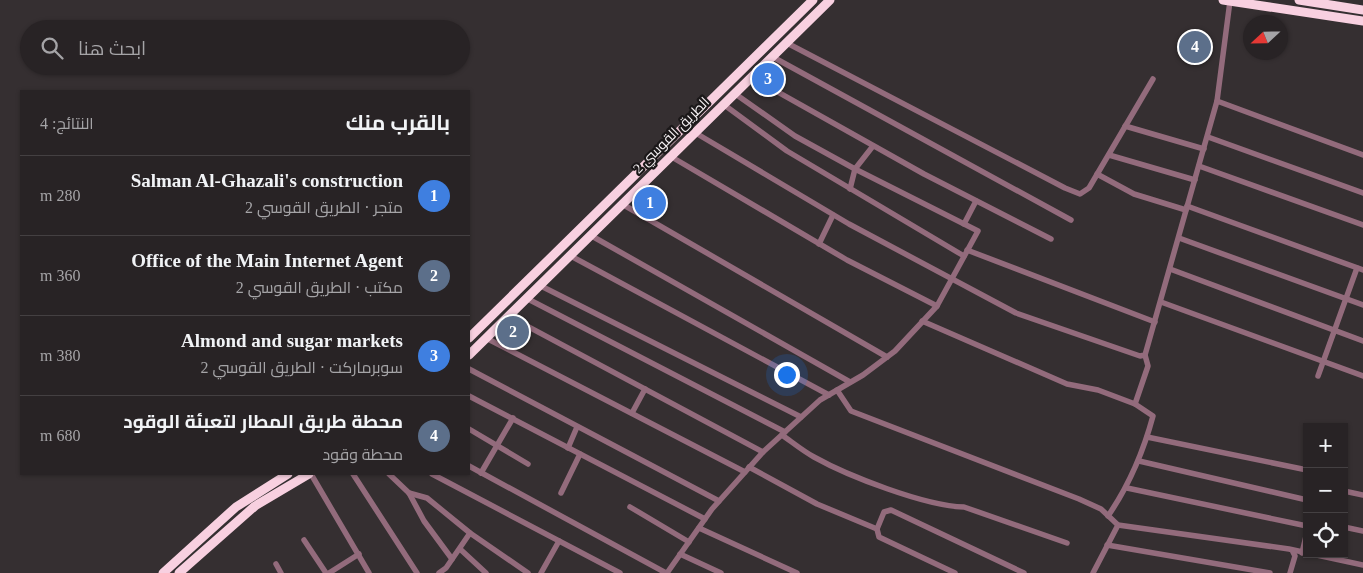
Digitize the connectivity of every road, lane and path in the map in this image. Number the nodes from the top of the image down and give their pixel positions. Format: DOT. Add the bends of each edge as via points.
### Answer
graph roads {
  1 [pos="813,0"];
  2 [pos="830,0"];
  3 [pos="1226,0"];
  4 [pos="1299,0"];
  5 [pos="1363,10"];
  6 [pos="1363,21"];
  7 [pos="786,42"];
  8 [pos="771,56"];
  9 [pos="750,77"];
  10 [pos="1153,79"];
  11 [pos="734,93"];
  12 [pos="1218,101"];
  13 [pos="723,104"];
  14 [pos="1125,126"];
  15 [pos="694,132"];
  16 [pos="1208,137"];
  17 [pos="873,146"];
  18 [pos="1204,149"];
  19 [pos="1109,155"];
  20 [pos="1363,155"];
  21 [pos="670,156"];
  22 [pos="1199,166"];
  23 [pos="855,169"];
  24 [pos="1097,174"];
  25 [pos="1195,180"];
  26 [pos="850,189"];
  27 [pos="618,192"];
  28 [pos="1363,194"];
  29 [pos="976,201"];
  30 [pos="623,202"];
  31 [pos="606,204"];
  32 [pos="1187,208"];
  33 [pos="613,212"];
  34 [pos="833,215"];
  35 [pos="1071,220"];
  36 [pos="964,224"];
  37 [pos="1363,225"];
  38 [pos="590,235"];
  39 [pos="1178,238"];
  40 [pos="1051,240"];
  41 [pos="819,244"];
  42 [pos="966,253"];
  43 [pos="569,255"];
  44 [pos="1170,269"];
  45 [pos="1360,269"];
  46 [pos="950,280"];
  47 [pos="539,285"];
  48 [pos="526,298"];
  49 [pos="1346,299"];
  50 [pos="1161,302"];
  51 [pos="1363,305"];
  52 [pos="937,306"];
  53 [pos="508,316"];
  54 [pos="922,322"];
  55 [pos="1155,322"];
  56 [pos="1334,330"];
  57 [pos="470,337"];
  58 [pos="486,338"];
  59 [pos="1363,341"];
  60 [pos="470,354"];
  61 [pos="1145,355"];
  62 [pos="887,357"];
  63 [pos="1323,361"];
  64 [pos="470,370"];
  65 [pos="1318,376"];
  66 [pos="1363,376"];
  67 [pos="850,382"];
  68 [pos="644,389"];
  69 [pos="837,390"];
  70 [pos="829,395"];
  71 [pos="470,396"];
  72 [pos="1135,404"];
  73 [pos="632,413"];
  74 [pos="801,417"];
  75 [pos="513,418"];
  76 [pos="577,427"];
  77 [pos="470,430"];
  78 [pos="783,434"];
  79 [pos="1147,437"];
  80 [pos="497,445"];
  81 [pos="568,448"];
  82 [pos="763,452"];
  83 [pos="580,454"];
  84 [pos="1139,461"];
  85 [pos="528,464"];
  86 [pos="470,467"];
  87 [pos="747,469"];
  88 [pos="1303,469"];
  89 [pos="481,473"];
  90 [pos="286,475"];
  91 [pos="308,475"];
  92 [pos="311,475"];
  93 [pos="354,475"];
  94 [pos="390,475"];
  95 [pos="434,475"];
  96 [pos="1127,488"];
  97 [pos="1348,492"];
  98 [pos="409,493"];
  99 [pos="561,493"];
  100 [pos="1363,495"];
  101 [pos="1303,499"];
  102 [pos="719,501"];
  103 [pos="630,507"];
  104 [pos="1108,516"];
  105 [pos="705,519"];
  106 [pos="1118,525"];
  107 [pos="1303,525"];
  108 [pos="699,528"];
  109 [pos="1348,528"];
  110 [pos="877,529"];
  111 [pos="1363,531"];
  112 [pos="470,533"];
  113 [pos="304,540"];
  114 [pos="559,541"];
  115 [pos="689,542"];
  116 [pos="1067,543"];
  117 [pos="1107,546"];
  118 [pos="460,549"];
  119 [pos="1303,550"];
  120 [pos="1293,552"];
  121 [pos="359,554"];
  122 [pos="680,554"];
  123 [pos="1302,554"];
  124 [pos="452,559"];
  125 [pos="276,564"];
  126 [pos="1363,565"];
  127 [pos="190,569"];
  128 [pos="448,570"];
  129 [pos="1093,572"];
  130 [pos="163,573"];
  131 [pos="179,573"];
  132 [pos="281,573"];
  133 [pos="328,573"];
  134 [pos="369,573"];
  135 [pos="417,573"];
  136 [pos="438,573"];
  137 [pos="486,573"];
  138 [pos="528,573"];
  139 [pos="541,573"];
  140 [pos="620,573"];
  141 [pos="667,573"];
  142 [pos="720,573"];
  143 [pos="797,573"];
  144 [pos="955,573"];
  145 [pos="1024,573"];
  146 [pos="1100,573"];
  147 [pos="1270,573"];
  148 [pos="1290,573"];
  1 -- 27 [label="highway, الطريق القوسي 2"];
  2 -- 7 [label="highway, الطريق القوسي 2"];
  3 -- 6 [label="highway"];
  3 -- 12 [label="street"];
  4 -- 5 [label="highway"];
  7 -- 8 [label="highway, الطريق القوسي 2"];
  7 -- 24 [label="street" via="1073,192 1080,194 1089,188"];
  8 -- 9 [label="highway, الطريق القوسي 2"];
  8 -- 35 [label="street"];
  9 -- 11 [label="highway, الطريق القوسي 2"];
  9 -- 17 [label="street"];
  10 -- 14 [label="street"];
  11 -- 13 [label="highway, الطريق القوسي 2"];
  11 -- 23 [label="street" via="795,136"];
  12 -- 16 [label="street"];
  12 -- 20 [label="street"];
  13 -- 15 [label="highway, الطريق القوسي 2"];
  13 -- 26 [label="street" via="787,152"];
  14 -- 18 [label="street"];
  14 -- 19 [label="street"];
  15 -- 21 [label="highway, الطريق القوسي 2"];
  15 -- 34 [label="street"];
  16 -- 18 [label="street"];
  16 -- 28 [label="street"];
  17 -- 23 [label="street"];
  17 -- 29 [label="street"];
  18 -- 22 [label="street"];
  19 -- 24 [label="street"];
  19 -- 25 [label="street"];
  21 -- 30 [label="highway, الطريق القوسي 2"];
  21 -- 41 [label="street"];
  22 -- 25 [label="street"];
  22 -- 37 [label="street"];
  23 -- 26 [label="street"];
  23 -- 36 [label="street"];
  24 -- 32 [label="street" via="1134,194"];
  25 -- 32 [label="street"];
  26 -- 42 [label="street"];
  27 -- 30 [label="highway"];
  27 -- 31 [label="highway, الطريق القوسي 2"];
  29 -- 36 [label="street"];
  29 -- 40 [label="street"];
  30 -- 33 [label="highway, الطريق القوسي 2"];
  30 -- 62 [label="street"];
  31 -- 33 [label="highway"];
  31 -- 57 [label="highway, الطريق القوسي 2"];
  32 -- 39 [label="street"];
  32 -- 45 [label="street"];
  33 -- 38 [label="highway, الطريق القوسي 2"];
  34 -- 41 [label="street"];
  34 -- 46 [label="street"];
  36 -- 42 [label="street" via="978,230"];
  38 -- 43 [label="highway, الطريق القوسي 2"];
  38 -- 67 [label="street"];
  39 -- 44 [label="street"];
  39 -- 49 [label="street"];
  41 -- 52 [label="street"];
  42 -- 46 [label="street"];
  42 -- 55 [label="street"];
  43 -- 47 [label="highway, الطريق القوسي 2"];
  43 -- 70 [label="street"];
  44 -- 50 [label="street"];
  44 -- 56 [label="street"];
  45 -- 49 [label="street"];
  46 -- 52 [label="street"];
  46 -- 61 [label="street" via="1016,313"];
  47 -- 48 [label="highway, الطريق القوسي 2"];
  47 -- 74 [label="street"];
  48 -- 53 [label="highway, الطريق القوسي 2"];
  48 -- 78 [label="street"];
  49 -- 51 [label="street"];
  49 -- 56 [label="street"];
  50 -- 55 [label="street"];
  50 -- 63 [label="street"];
  52 -- 54 [label="street"];
  53 -- 58 [label="highway, الطريق القوسي 2"];
  53 -- 68 [label="street"];
  54 -- 62 [label="street"];
  54 -- 72 [label="street" via="1067,384 1098,390"];
  55 -- 61 [label="street"];
  56 -- 59 [label="street"];
  56 -- 63 [label="street"];
  58 -- 60 [label="highway, الطريق القوسي 2"];
  58 -- 73 [label="street"];
  61 -- 72 [label="street" via="1148,366"];
  62 -- 67 [label="street"];
  63 -- 65 [label="street"];
  63 -- 66 [label="street"];
  64 -- 76 [label="street"];
  67 -- 69 [label="street"];
  68 -- 73 [label="street"];
  68 -- 82 [label="street"];
  69 -- 70 [label="street"];
  69 -- 104 [label="street" via="851,411 1079,499"];
  70 -- 74 [label="street"];
  71 -- 75 [label="street"];
  72 -- 79 [label="street" via="1152,416"];
  73 -- 87 [label="street"];
  74 -- 78 [label="street"];
  75 -- 80 [label="street"];
  75 -- 81 [label="street"];
  76 -- 81 [label="street"];
  76 -- 102 [label="street"];
  77 -- 80 [label="street"];
  78 -- 82 [label="street"];
  78 -- 116 [label="street" via="813,457 888,488 949,507 964,507"];
  79 -- 84 [label="street"];
  79 -- 88 [label="street"];
  80 -- 85 [label="street"];
  80 -- 89 [label="street"];
  81 -- 83 [label="street"];
  82 -- 87 [label="street"];
  83 -- 99 [label="street"];
  83 -- 105 [label="street"];
  84 -- 96 [label="street"];
  84 -- 101 [label="street"];
  86 -- 89 [label="street"];
  87 -- 102 [label="street"];
  87 -- 110 [label="street"];
  89 -- 141 [label="street"];
  90 -- 130 [label="highway" via="236,507"];
  91 -- 127 [label="highway" via="255,506"];
  92 -- 121 [label="street"];
  93 -- 135 [label="street"];
  94 -- 98 [label="street"];
  95 -- 114 [label="street"];
  96 -- 104 [label="street"];
  96 -- 107 [label="street"];
  97 -- 100 [label="street"];
  98 -- 112 [label="street" via="427,498"];
  98 -- 124 [label="street" via="424,521"];
  102 -- 105 [label="street"];
  103 -- 115 [label="street"];
  104 -- 106 [label="street"];
  105 -- 108 [label="street"];
  106 -- 117 [label="street"];
  106 -- 120 [label="street" via="1290,549"];
  108 -- 115 [label="street"];
  108 -- 143 [label="street"];
  109 -- 111 [label="street"];
  110 -- 144 [label="street" via="879,537"];
  110 -- 145 [label="street" via="884,512 890,510"];
  112 -- 118 [label="street"];
  112 -- 138 [label="street"];
  113 -- 133 [label="street"];
  114 -- 139 [label="street"];
  114 -- 140 [label="street"];
  115 -- 122 [label="street"];
  117 -- 129 [label="street"];
  117 -- 147 [label="street"];
  118 -- 124 [label="street"];
  118 -- 137 [label="street"];
  119 -- 123 [label="street"];
  120 -- 123 [label="street"];
  120 -- 148 [label="street" via="1295,556"];
  121 -- 133 [label="street"];
  121 -- 134 [label="street"];
  122 -- 141 [label="street"];
  122 -- 142 [label="street"];
  123 -- 126 [label="street"];
  124 -- 128 [label="street"];
  125 -- 132 [label="street"];
  127 -- 131 [label="highway"];
  128 -- 136 [label="street"];
  129 -- 146 [label="street"];
}
